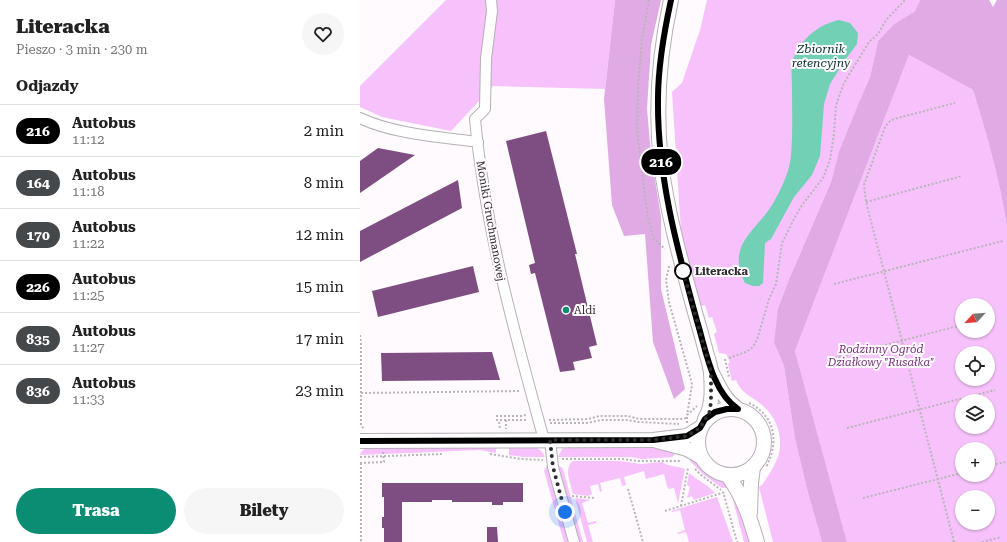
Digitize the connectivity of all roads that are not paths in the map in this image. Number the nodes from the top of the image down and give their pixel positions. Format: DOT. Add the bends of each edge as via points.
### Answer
graph roads {
  1 [pos="491,0"];
  2 [pos="671,0"];
  3 [pos="360,118"];
  4 [pos="478,142"];
  5 [pos="711,371"];
  6 [pos="743,406"];
  7 [pos="703,424"];
  8 [pos="363,436"];
  9 [pos="547,440"];
  10 [pos="653,440"];
  11 [pos="697,462"];
  12 [pos="759,468"];
  13 [pos="728,476"];
  14 [pos="749,516"];
  15 [pos="574,542"];
  16 [pos="757,542"];
  1 -- 4 [label="street, Moniki Gruchmanowej" via="485,109 475,119"];
  2 -- 5 [label="street" via="658,86 661,163 675,238"];
  3 -- 4 [label="street" via="371,124 415,134"];
  4 -- 9 [label="street, Moniki Gruchmanowej" via="502,285"];
  5 -- 6 [label="street" via="730,404"];
  5 -- 7 [label="street" via="710,411"];
  6 -- 7 [label="street" via="715,412"];
  6 -- 12 [label="street" via="758,422 764,435"];
  7 -- 10 [label="street" via="687,436"];
  7 -- 11 [label="street"];
  8 -- 9 [label="street"];
  9 -- 10 [label="street"];
  9 -- 15 [label="street, Moniki Gruchmanowej"];
  10 -- 11 [label="street" via="687,449"];
  11 -- 13 [label="street"];
  12 -- 13 [label="street"];
  12 -- 14 [label="street" via="751,483"];
  13 -- 14 [label="street" via="738,488"];
  14 -- 16 [label="street"];
}
